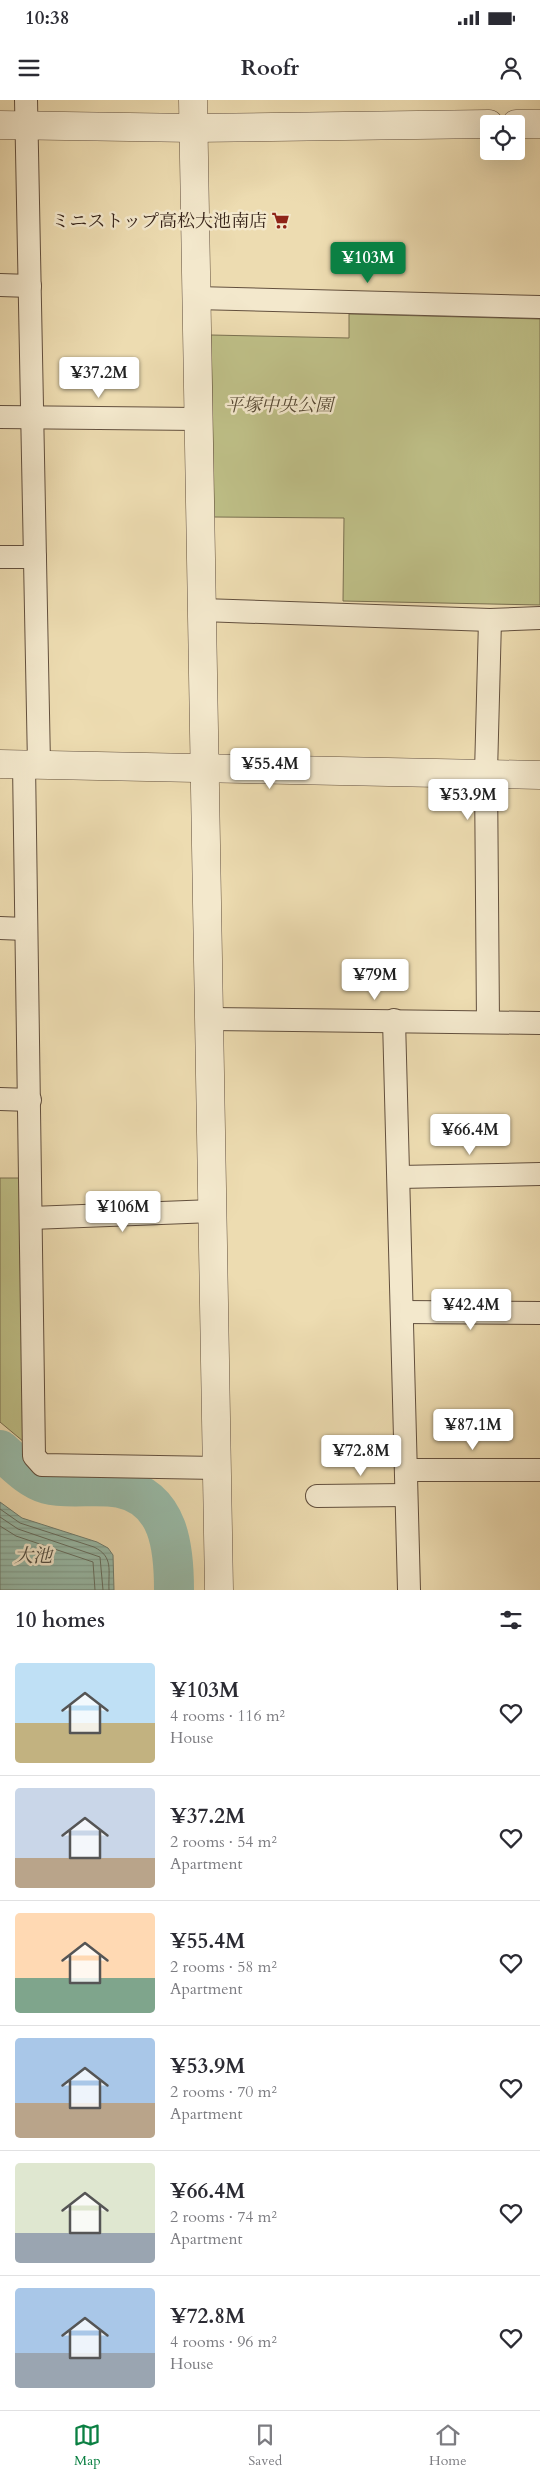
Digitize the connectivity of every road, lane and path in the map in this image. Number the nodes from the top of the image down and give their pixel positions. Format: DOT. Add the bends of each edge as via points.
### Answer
graph roads {
  1 [pos="193,100"];
  2 [pos="26,113"];
  3 [pos="0,124"];
  4 [pos="480,124"];
  5 [pos="525,124"];
  6 [pos="540,124"];
  7 [pos="193,128"];
  8 [pos="0,285"];
  9 [pos="30,286"];
  10 [pos="196,298"];
  11 [pos="540,307"];
  12 [pos="0,417"];
  13 [pos="32,417"];
  14 [pos="198,419"];
  15 [pos="0,557"];
  16 [pos="36,557"];
  17 [pos="202,610"];
  18 [pos="540,618"];
  19 [pos="490,620"];
  20 [pos="21,764"];
  21 [pos="205,768"];
  22 [pos="486,773"];
  23 [pos="540,775"];
  24 [pos="0,928"];
  25 [pos="25,928"];
  26 [pos="209,1019"];
  27 [pos="394,1020"];
  28 [pos="488,1022"];
  29 [pos="540,1023"];
  30 [pos="0,1099"];
  31 [pos="30,1100"];
  32 [pos="540,1174"];
  33 [pos="400,1177"];
  34 [pos="213,1211"];
  35 [pos="31,1218"];
  36 [pos="403,1312"];
  37 [pos="540,1313"];
  38 [pos="217,1468"];
  39 [pos="406,1470"];
  40 [pos="540,1470"];
  41 [pos="406,1495"];
  42 [pos="317,1496"];
  43 [pos="219,1590"];
  44 [pos="409,1590"];
  1 -- 7 [label="street"];
  2 -- 3 [label="street"];
  2 -- 7 [label="street"];
  2 -- 9 [label="street"];
  4 -- 7 [label="street"];
  5 -- 6 [label="street"];
  7 -- 10 [label="street"];
  8 -- 9 [label="street"];
  9 -- 13 [label="street"];
  10 -- 11 [label="street"];
  10 -- 14 [label="street"];
  12 -- 13 [label="street"];
  13 -- 14 [label="street"];
  13 -- 16 [label="street"];
  14 -- 17 [label="street"];
  15 -- 16 [label="street"];
  16 -- 20 [label="street"];
  17 -- 19 [label="street"];
  17 -- 21 [label="street"];
  18 -- 19 [label="street"];
  19 -- 22 [label="street"];
  20 -- 21 [label="street"];
  20 -- 25 [label="street"];
  21 -- 22 [label="street"];
  21 -- 26 [label="street"];
  22 -- 23 [label="street"];
  22 -- 28 [label="street"];
  24 -- 25 [label="street"];
  25 -- 31 [label="street"];
  26 -- 27 [label="street"];
  26 -- 34 [label="street"];
  27 -- 28 [label="street"];
  27 -- 33 [label="street"];
  28 -- 29 [label="street"];
  30 -- 31 [label="street"];
  31 -- 35 [label="street"];
  32 -- 33 [label="street"];
  33 -- 36 [label="street"];
  34 -- 35 [label="street"];
  34 -- 38 [label="street"];
  35 -- 38 [label="street" via="34,1456 42,1465"];
  36 -- 37 [label="street"];
  36 -- 39 [label="street"];
  38 -- 43 [label="street"];
  39 -- 40 [label="street"];
  39 -- 41 [label="street"];
  41 -- 42 [label="street"];
  41 -- 44 [label="street"];
}
